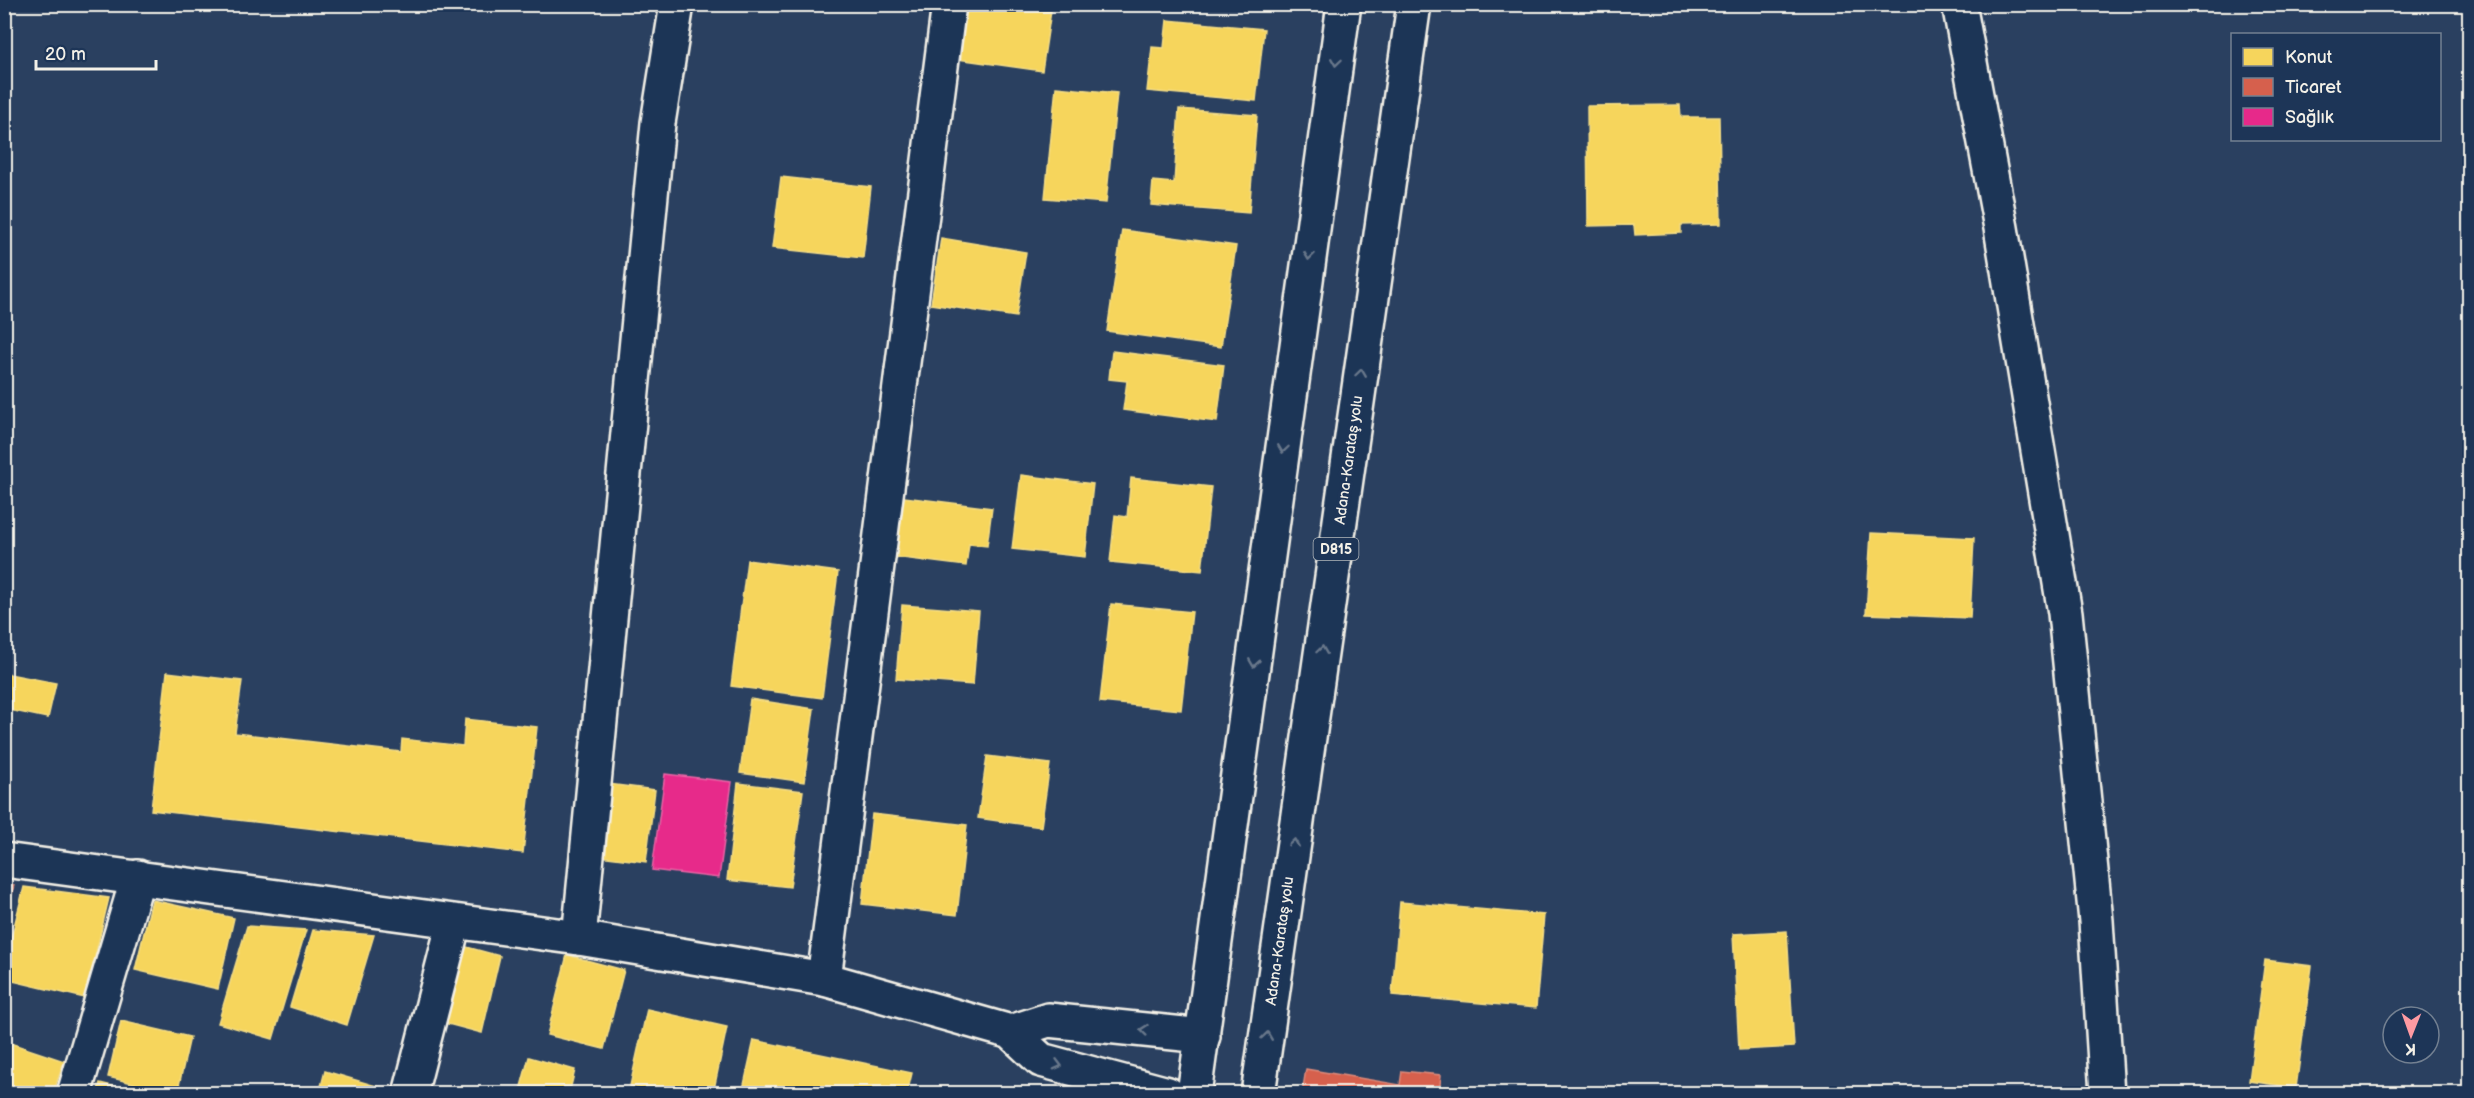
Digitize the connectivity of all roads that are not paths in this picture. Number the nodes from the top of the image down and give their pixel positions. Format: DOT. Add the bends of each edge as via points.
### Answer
graph roads {
  1 [pos="677,4"];
  2 [pos="949,4"];
  3 [pos="1344,4"];
  4 [pos="1414,4"];
  5 [pos="1959,4"];
  6 [pos="4,860"];
  7 [pos="138,877"];
  8 [pos="454,922"];
  9 [pos="579,938"];
  10 [pos="824,979"];
  11 [pos="1011,1032"];
  12 [pos="1203,1036"];
  13 [pos="74,1094"];
  14 [pos="410,1094"];
  15 [pos="1168,1094"];
  16 [pos="1194,1094"];
  17 [pos="1258,1094"];
  18 [pos="2107,1094"];
  1 -- 9 [label="street" via="658,123"];
  2 -- 10 [label="street"];
  3 -- 12 [label="street, one-way"];
  17 -- 4 [label="street, Adana-Karataş yolu / D815, one-way"];
  5 -- 18 [label="street" via="2065,612 2096,921"];
  6 -- 7 [label="street"];
  7 -- 8 [label="street"];
  7 -- 13 [label="street"];
  8 -- 9 [label="street"];
  8 -- 14 [label="street"];
  9 -- 10 [label="street"];
  10 -- 11 [label="street"];
  12 -- 11 [label="street, one-way" via="1048,1020"];
  11 -- 15 [label="street, one-way" via="1041,1060"];
  12 -- 16 [label="street"];
}
